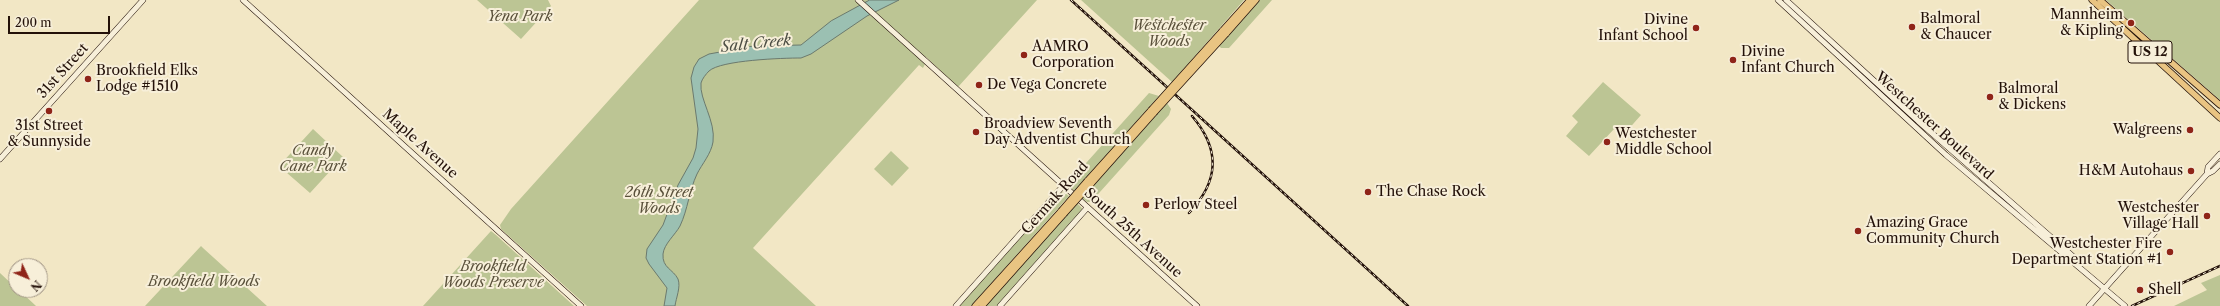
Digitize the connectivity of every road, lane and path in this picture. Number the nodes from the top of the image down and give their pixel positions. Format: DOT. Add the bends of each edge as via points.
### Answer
graph roads {
  1 [pos="143,0"];
  2 [pos="243,0"];
  3 [pos="858,0"];
  4 [pos="1250,0"];
  5 [pos="1256,0"];
  6 [pos="1778,0"];
  7 [pos="1786,0"];
  8 [pos="2092,0"];
  9 [pos="2100,0"];
  10 [pos="1224,33"];
  11 [pos="2220,105"];
  12 [pos="2220,118"];
  13 [pos="2220,154"];
  14 [pos="0,159"];
  15 [pos="2220,164"];
  16 [pos="2207,174"];
  17 [pos="1063,186"];
  18 [pos="1087,208"];
  19 [pos="1062,212"];
  20 [pos="2078,264"];
  21 [pos="2105,288"];
  22 [pos="581,306"];
  23 [pos="956,306"];
  24 [pos="975,306"];
  25 [pos="982,306"];
  26 [pos="1000,306"];
  27 [pos="1197,306"];
  28 [pos="2089,306"];
  29 [pos="2125,306"];
  1 -- 14 [label="street, 31st Street"];
  2 -- 22 [label="street, Maple Avenue"];
  3 -- 17 [label="street, South 25th Avenue"];
  4 -- 10 [label="main road, Cermak Road"];
  5 -- 10 [label="main road, Cermak Road"];
  6 -- 20 [label="street, Westchester Boulevard" via="1946,155 2074,264"];
  7 -- 20 [label="street, Westchester Boulevard"];
  8 -- 12 [label="main road, US 12"];
  9 -- 11 [label="main road, US 12"];
  10 -- 19 [label="main road, Cermak Road, bridge"];
  13 -- 16 [label="street" via="2208,167"];
  15 -- 16 [label="street"];
  16 -- 21 [label="street"];
  17 -- 18 [label="street, South 25th Avenue"];
  17 -- 23 [label="street"];
  18 -- 26 [label="street"];
  18 -- 27 [label="street, South 25th Avenue"];
  19 -- 24 [label="main road, Cermak Road"];
  19 -- 25 [label="main road, Cermak Road"];
  20 -- 21 [label="street, Westchester Boulevard"];
  21 -- 28 [label="street"];
  21 -- 29 [label="street, Westchester Boulevard"];
}
